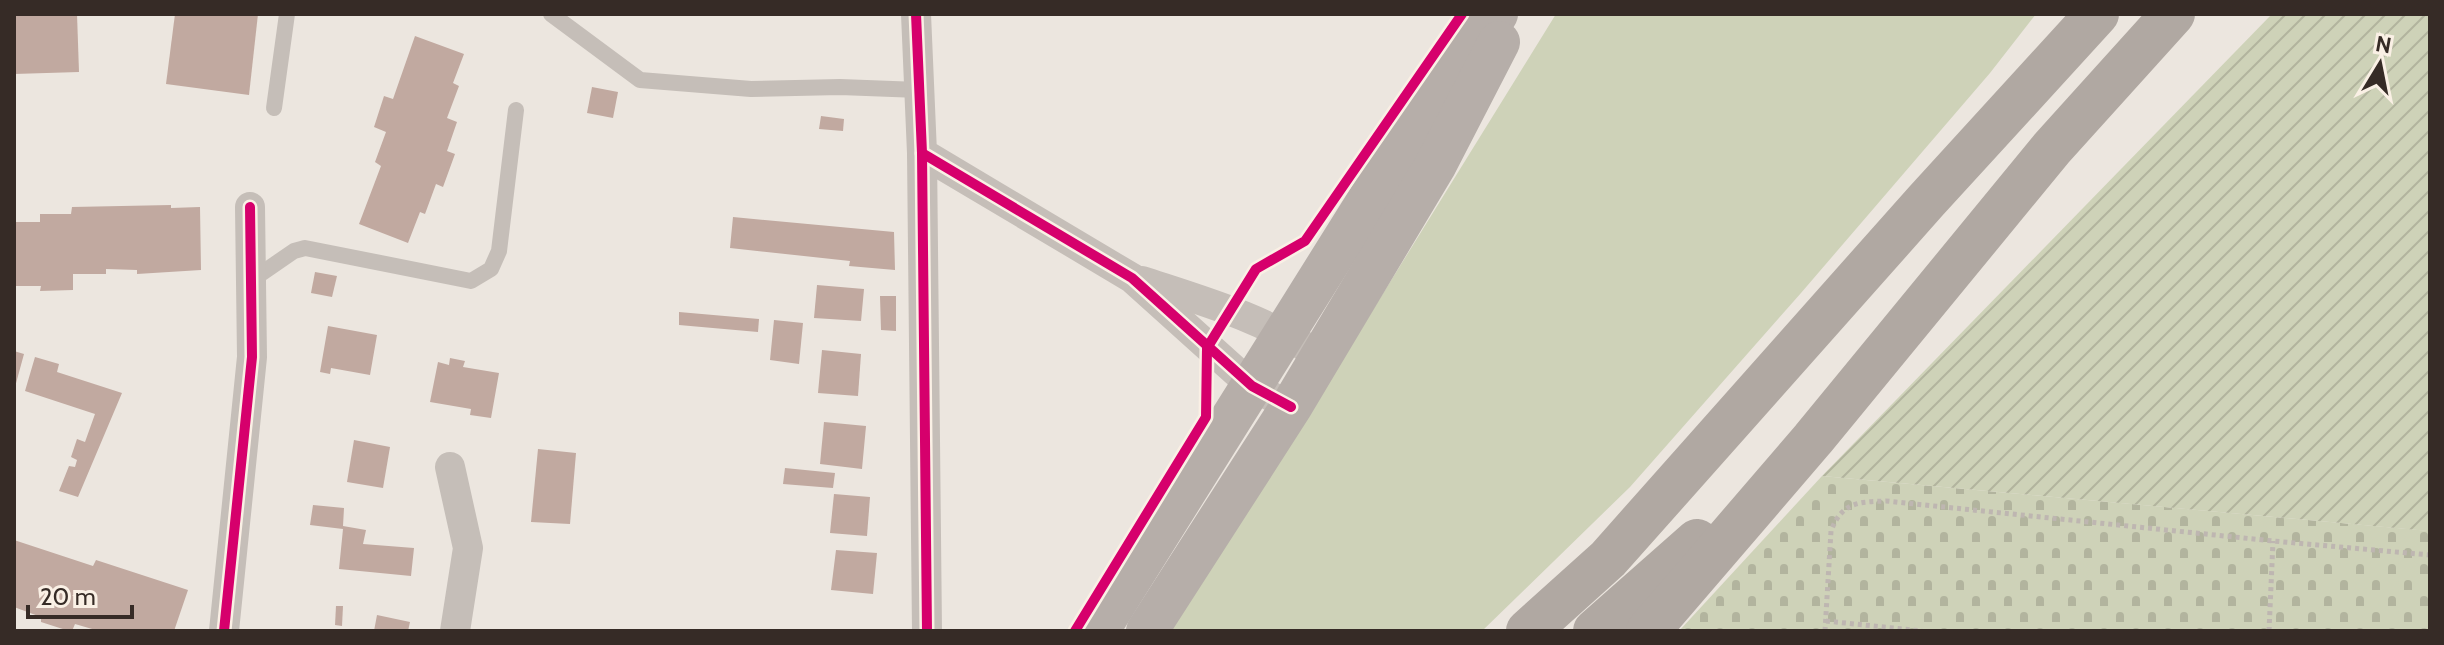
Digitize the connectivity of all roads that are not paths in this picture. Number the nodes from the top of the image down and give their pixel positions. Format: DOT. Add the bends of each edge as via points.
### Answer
graph roads {
  1 [pos="287,14"];
  2 [pos="551,14"];
  3 [pos="916,14"];
  4 [pos="1497,14"];
  5 [pos="1513,14"];
  6 [pos="2062,14"];
  7 [pos="2097,14"];
  8 [pos="2173,14"];
  9 [pos="919,90"];
  10 [pos="274,108"];
  11 [pos="516,110"];
  12 [pos="922,153"];
  13 [pos="1926,201"];
  14 [pos="250,207"];
  15 [pos="1132,278"];
  16 [pos="252,280"];
  17 [pos="1303,345"];
  18 [pos="1252,386"];
  19 [pos="1291,407"];
  20 [pos="1813,439"];
  21 [pos="450,467"];
  22 [pos="224,631"];
  23 [pos="455,631"];
  24 [pos="927,631"];
  25 [pos="1098,631"];
  26 [pos="1147,631"];
  27 [pos="1528,631"];
  28 [pos="1595,631"];
  29 [pos="1648,631"];
  1 -- 10 [label="lane"];
  2 -- 9 [label="lane" via="640,80 751,89"];
  3 -- 9 [label="street"];
  4 -- 17 [label="main road" via="1405,141"];
  5 -- 17 [label="main road" via="1435,166"];
  6 -- 13 [label="highway" via="1992,100"];
  7 -- 13 [label="highway"];
  8 -- 20 [label="highway" via="2052,148"];
  9 -- 12 [label="street"];
  11 -- 16 [label="lane" via="499,251 491,269 471,281 305,248"];
  12 -- 15 [label="street"];
  12 -- 24 [label="street"];
  13 -- 27 [label="highway" via="1608,559"];
  14 -- 16 [label="street"];
  15 -- 17 [label="street" via="1231,310"];
  15 -- 18 [label="street"];
  16 -- 22 [label="street" via="252,357"];
  17 -- 18 [label="main road"];
  17 -- 19 [label="main road"];
  18 -- 19 [label="street"];
  18 -- 25 [label="main road"];
  19 -- 26 [label="main road"];
  20 -- 28 [label="highway"];
  20 -- 29 [label="highway"];
  21 -- 23 [label="street" via="468,548"];
}
